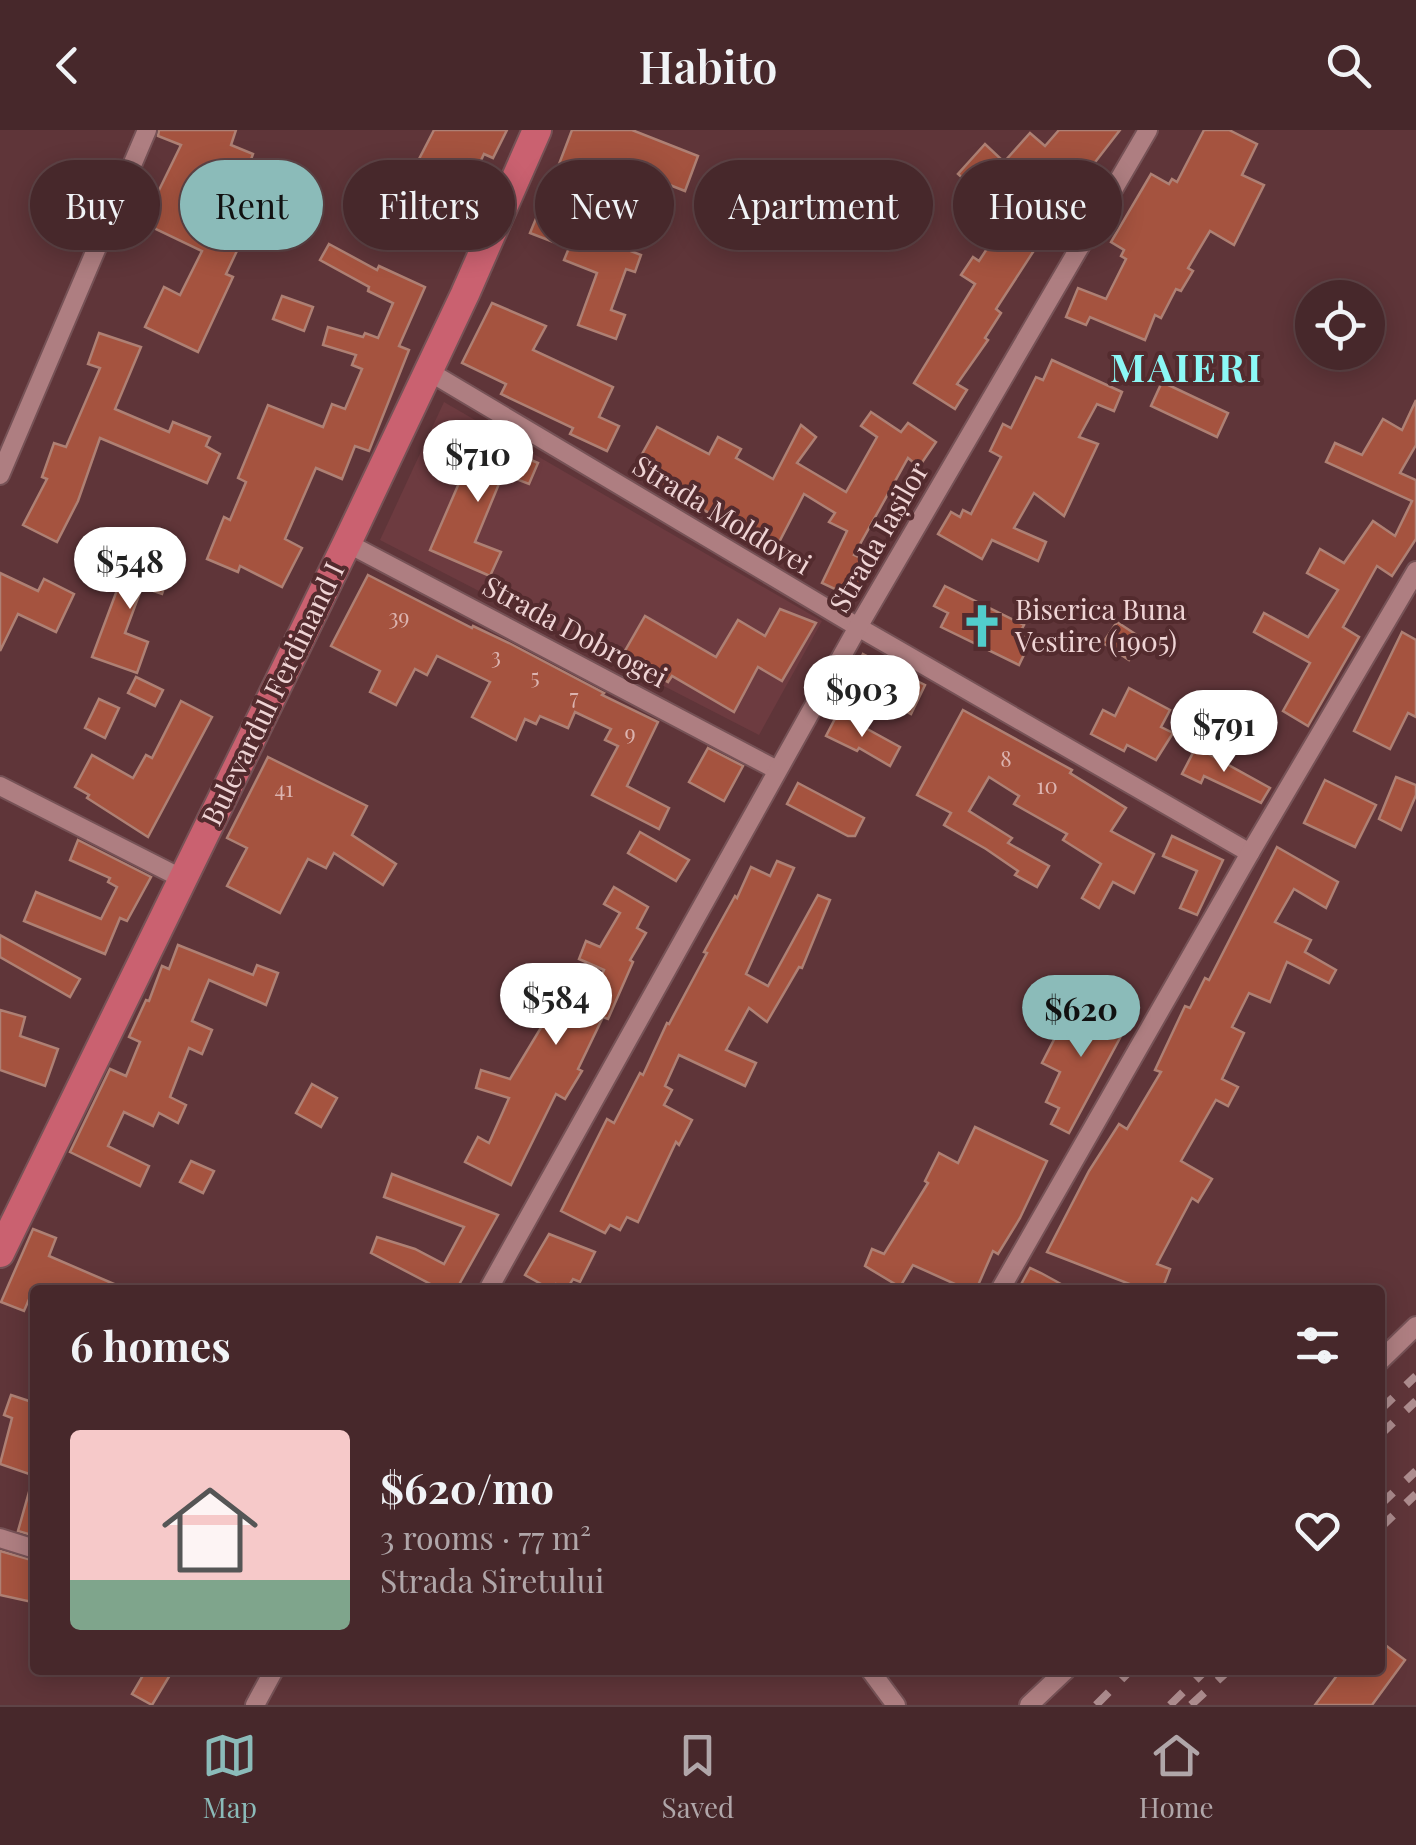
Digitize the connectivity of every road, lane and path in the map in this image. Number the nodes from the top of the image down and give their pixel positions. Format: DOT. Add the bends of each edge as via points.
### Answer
graph roads {
  1 [pos="147,130"];
  2 [pos="536,130"];
  3 [pos="1148,130"];
  4 [pos="428,372"];
  5 [pos="0,476"];
  6 [pos="347,544"];
  7 [pos="1416,571"];
  8 [pos="858,627"];
  9 [pos="777,770"];
  10 [pos="0,786"];
  11 [pos="1250,853"];
  12 [pos="183,879"];
  13 [pos="0,1253"];
  14 [pos="491,1285"];
  15 [pos="1003,1285"];
  16 [pos="1416,1326"];
  17 [pos="1385,1357"];
  18 [pos="0,1538"];
  19 [pos="30,1547"];
  20 [pos="271,1675"];
  21 [pos="874,1675"];
  22 [pos="1061,1675"];
  23 [pos="255,1705"];
  24 [pos="896,1705"];
  25 [pos="1029,1705"];
  1 -- 5 [label="street"];
  2 -- 4 [label="main road, Bulevardul Ferdinand I"];
  3 -- 8 [label="street, Strada Iașilor"];
  4 -- 6 [label="main road, Bulevardul Ferdinand I"];
  4 -- 8 [label="street, Strada Moldovei"];
  6 -- 9 [label="street, Strada Dobrogei"];
  6 -- 12 [label="main road, Bulevardul Ferdinand I"];
  7 -- 11 [label="street"];
  8 -- 9 [label="street, Strada Iașilor"];
  8 -- 11 [label="street, Strada Moldovei"];
  9 -- 14 [label="street, Strada Iașilor"];
  10 -- 12 [label="street"];
  11 -- 15 [label="street"];
  12 -- 13 [label="main road, Bulevardul Ferdinand I"];
  16 -- 17 [label="street"];
  18 -- 19 [label="street"];
  20 -- 23 [label="street"];
  21 -- 24 [label="street"];
  22 -- 25 [label="street"];
}
